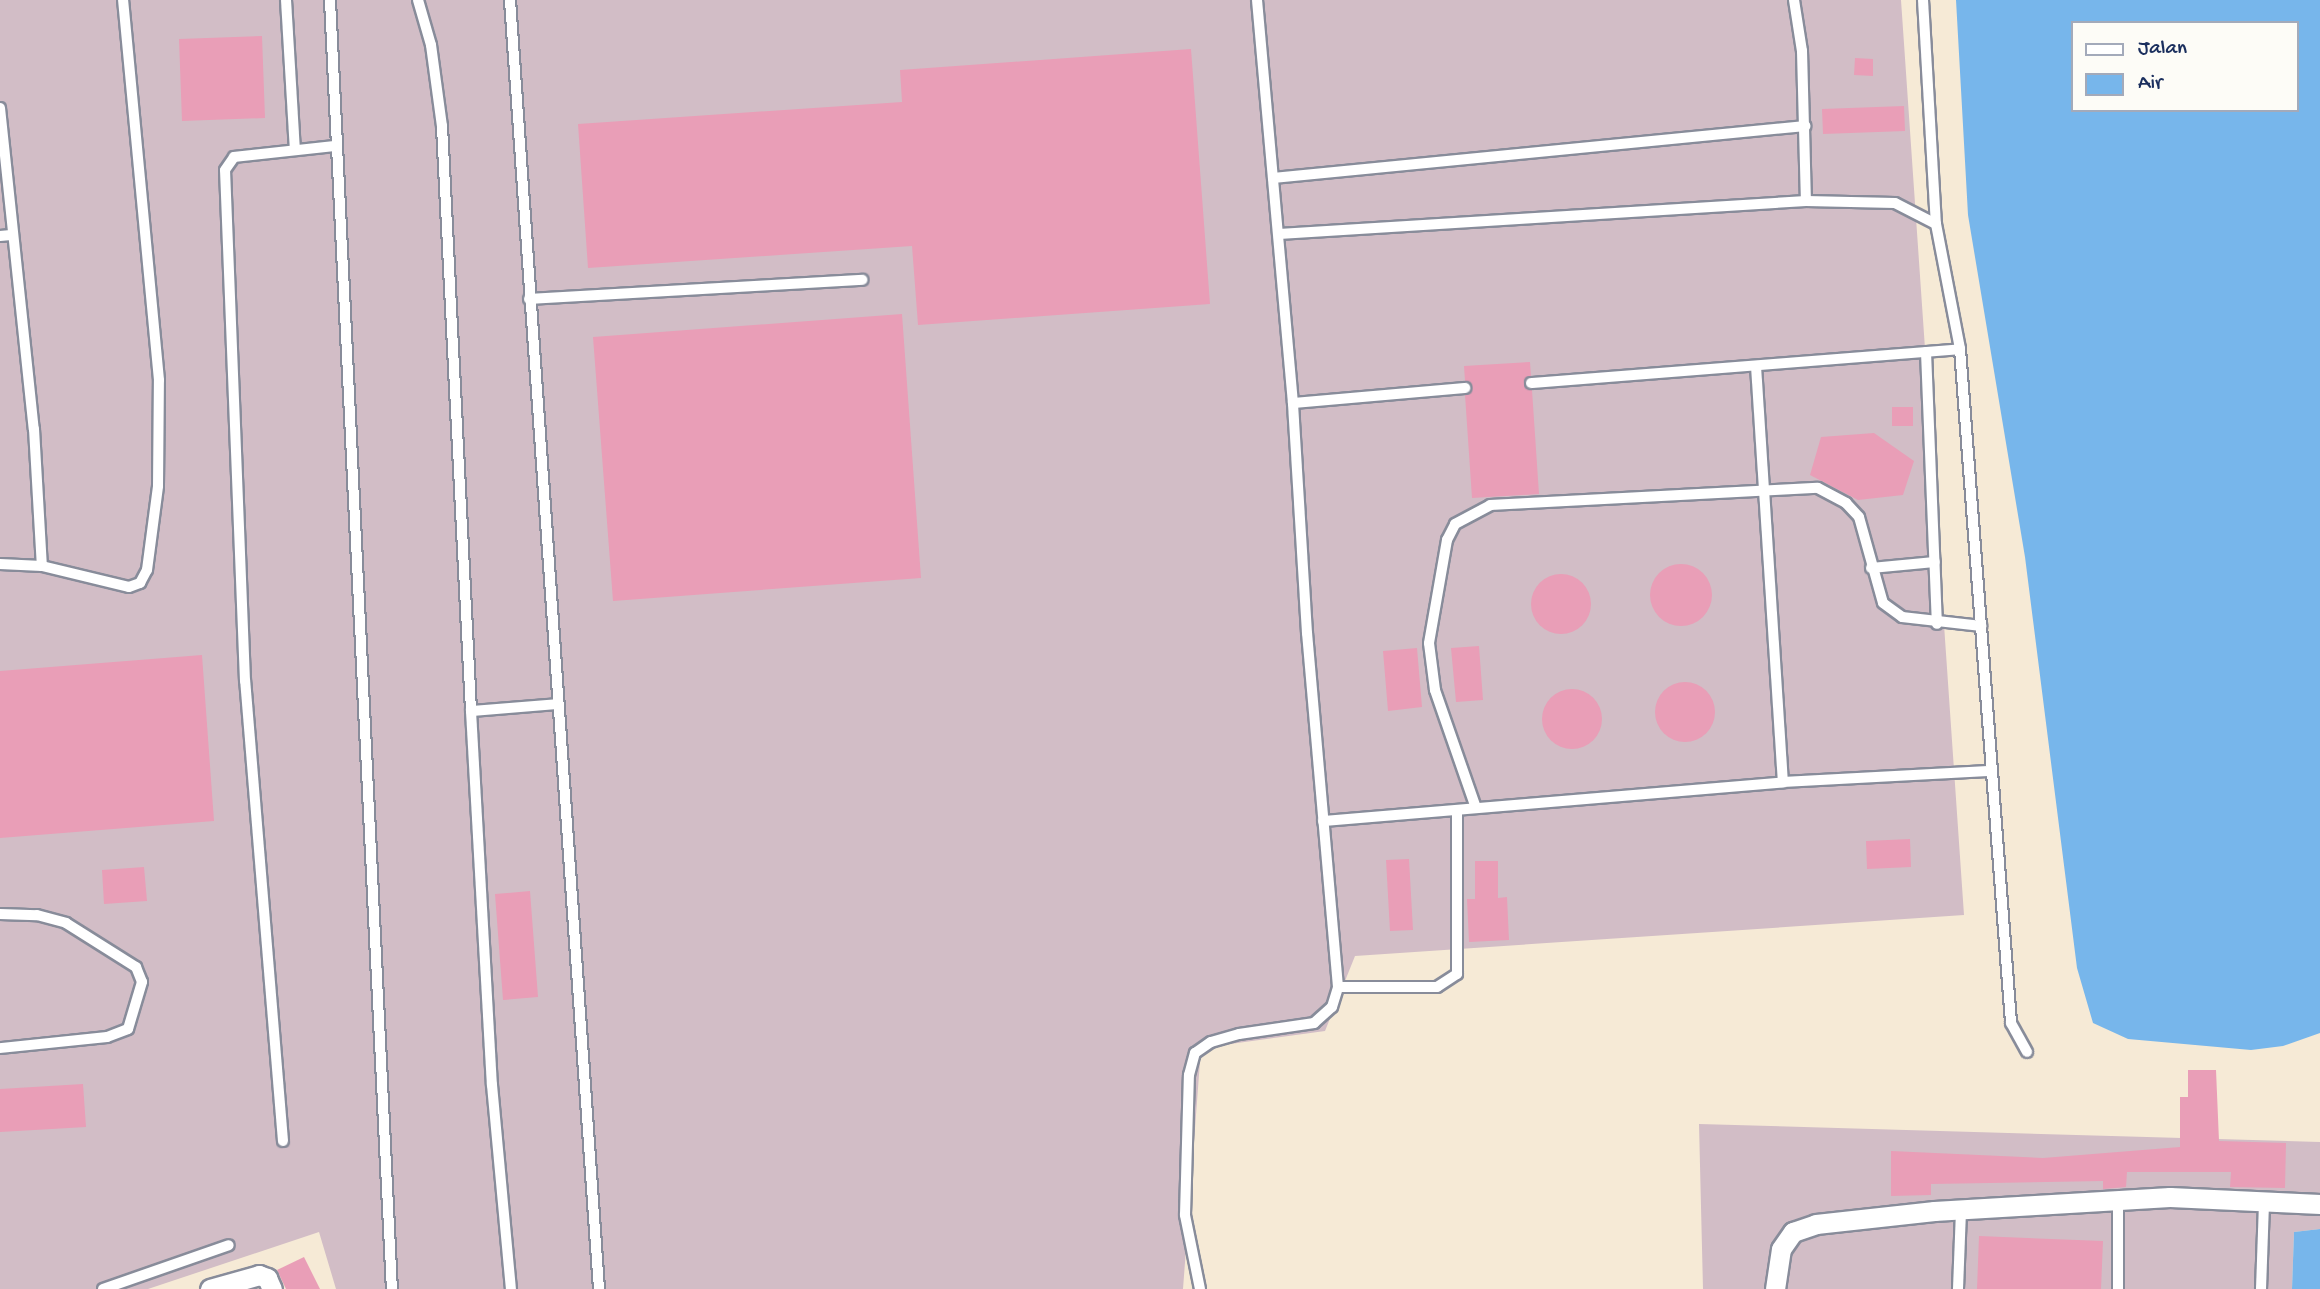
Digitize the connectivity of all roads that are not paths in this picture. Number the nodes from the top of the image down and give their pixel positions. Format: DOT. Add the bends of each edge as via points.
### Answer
graph roads {
  1 [pos="123,0"];
  2 [pos="286,0"];
  3 [pos="330,0"];
  4 [pos="418,0"];
  5 [pos="510,0"];
  6 [pos="1257,0"];
  7 [pos="1794,0"];
  8 [pos="1923,0"];
  9 [pos="0,108"];
  10 [pos="1805,126"];
  11 [pos="337,146"];
  12 [pos="295,150"];
  13 [pos="1273,178"];
  14 [pos="1806,201"];
  15 [pos="1936,224"];
  16 [pos="1279,234"];
  17 [pos="12,235"];
  18 [pos="0,236"];
  19 [pos="862,280"];
  20 [pos="529,299"];
  21 [pos="1960,349"];
  22 [pos="1926,352"];
  23 [pos="1756,366"];
  24 [pos="1531,383"];
  25 [pos="1465,388"];
  26 [pos="1293,403"];
  27 [pos="1764,488"];
  28 [pos="1935,562"];
  29 [pos="0,564"];
  30 [pos="42,566"];
  31 [pos="1871,568"];
  32 [pos="1937,624"];
  33 [pos="1981,626"];
  34 [pos="558,704"];
  35 [pos="471,710"];
  36 [pos="1988,771"];
  37 [pos="1783,782"];
  38 [pos="1476,808"];
  39 [pos="1457,810"];
  40 [pos="1323,821"];
  41 [pos="0,914"];
  42 [pos="1338,987"];
  43 [pos="0,1048"];
  44 [pos="2027,1052"];
  45 [pos="283,1140"];
  46 [pos="2118,1201"];
  47 [pos="2264,1202"];
  48 [pos="2320,1204"];
  49 [pos="1961,1211"];
  50 [pos="229,1245"];
  51 [pos="103,1289"];
  52 [pos="210,1289"];
  53 [pos="272,1289"];
  54 [pos="392,1289"];
  55 [pos="511,1289"];
  56 [pos="599,1289"];
  57 [pos="1200,1289"];
  58 [pos="1776,1289"];
  59 [pos="1958,1289"];
  60 [pos="2118,1289"];
  61 [pos="2261,1289"];
  1 -- 30 [label="lane" via="159,380 158,486 147,570 140,583 129,587"];
  2 -- 12 [label="lane"];
  3 -- 11 [label="lane"];
  4 -- 35 [label="lane" via="431,45 442,126"];
  5 -- 20 [label="lane"];
  6 -- 13 [label="lane"];
  7 -- 10 [label="lane"];
  8 -- 15 [label="lane"];
  9 -- 17 [label="lane"];
  10 -- 13 [label="lane"];
  10 -- 14 [label="lane"];
  11 -- 12 [label="lane"];
  11 -- 54 [label="lane"];
  12 -- 45 [label="lane" via="234,157 225,170 245,681"];
  13 -- 16 [label="lane"];
  14 -- 15 [label="lane" via="1895,203"];
  14 -- 16 [label="lane"];
  15 -- 21 [label="lane"];
  16 -- 26 [label="lane"];
  17 -- 18 [label="lane"];
  17 -- 30 [label="lane" via="34,429"];
  19 -- 20 [label="lane"];
  20 -- 34 [label="lane"];
  21 -- 22 [label="lane"];
  21 -- 33 [label="lane"];
  22 -- 23 [label="lane"];
  22 -- 28 [label="lane"];
  23 -- 24 [label="lane"];
  23 -- 27 [label="lane"];
  25 -- 26 [label="lane"];
  26 -- 40 [label="lane"];
  27 -- 31 [label="lane" via="1818,488 1846,503 1859,517"];
  27 -- 37 [label="lane"];
  27 -- 38 [label="lane" via="1490,505 1455,524 1447,540 1429,643 1435,690"];
  28 -- 31 [label="lane"];
  28 -- 32 [label="lane"];
  29 -- 30 [label="lane"];
  31 -- 32 [label="lane" via="1883,603 1902,617"];
  32 -- 33 [label="lane"];
  33 -- 36 [label="lane"];
  34 -- 35 [label="lane"];
  34 -- 56 [label="lane"];
  35 -- 55 [label="lane" via="492,1085"];
  36 -- 37 [label="lane"];
  36 -- 44 [label="lane" via="2011,1023"];
  37 -- 38 [label="lane"];
  38 -- 39 [label="lane"];
  39 -- 40 [label="lane"];
  39 -- 42 [label="lane" via="1457,974 1437,987"];
  40 -- 42 [label="lane"];
  41 -- 43 [label="lane" via="37,915 66,923 136,967 142,982 128,1029 107,1037"];
  42 -- 57 [label="lane" via="1332,1007 1314,1023 1239,1034 1195,1053 1189,1074 1185,1215"];
  46 -- 47 [label="street"];
  46 -- 49 [label="street"];
  46 -- 60 [label="lane"];
  47 -- 48 [label="street"];
  47 -- 61 [label="lane"];
  49 -- 58 [label="street" via="1881,1215 1793,1232 1781,1249"];
  49 -- 59 [label="lane"];
  50 -- 51 [label="lane"];
  52 -- 53 [label="street" via="259,1275 267,1278"];
}
